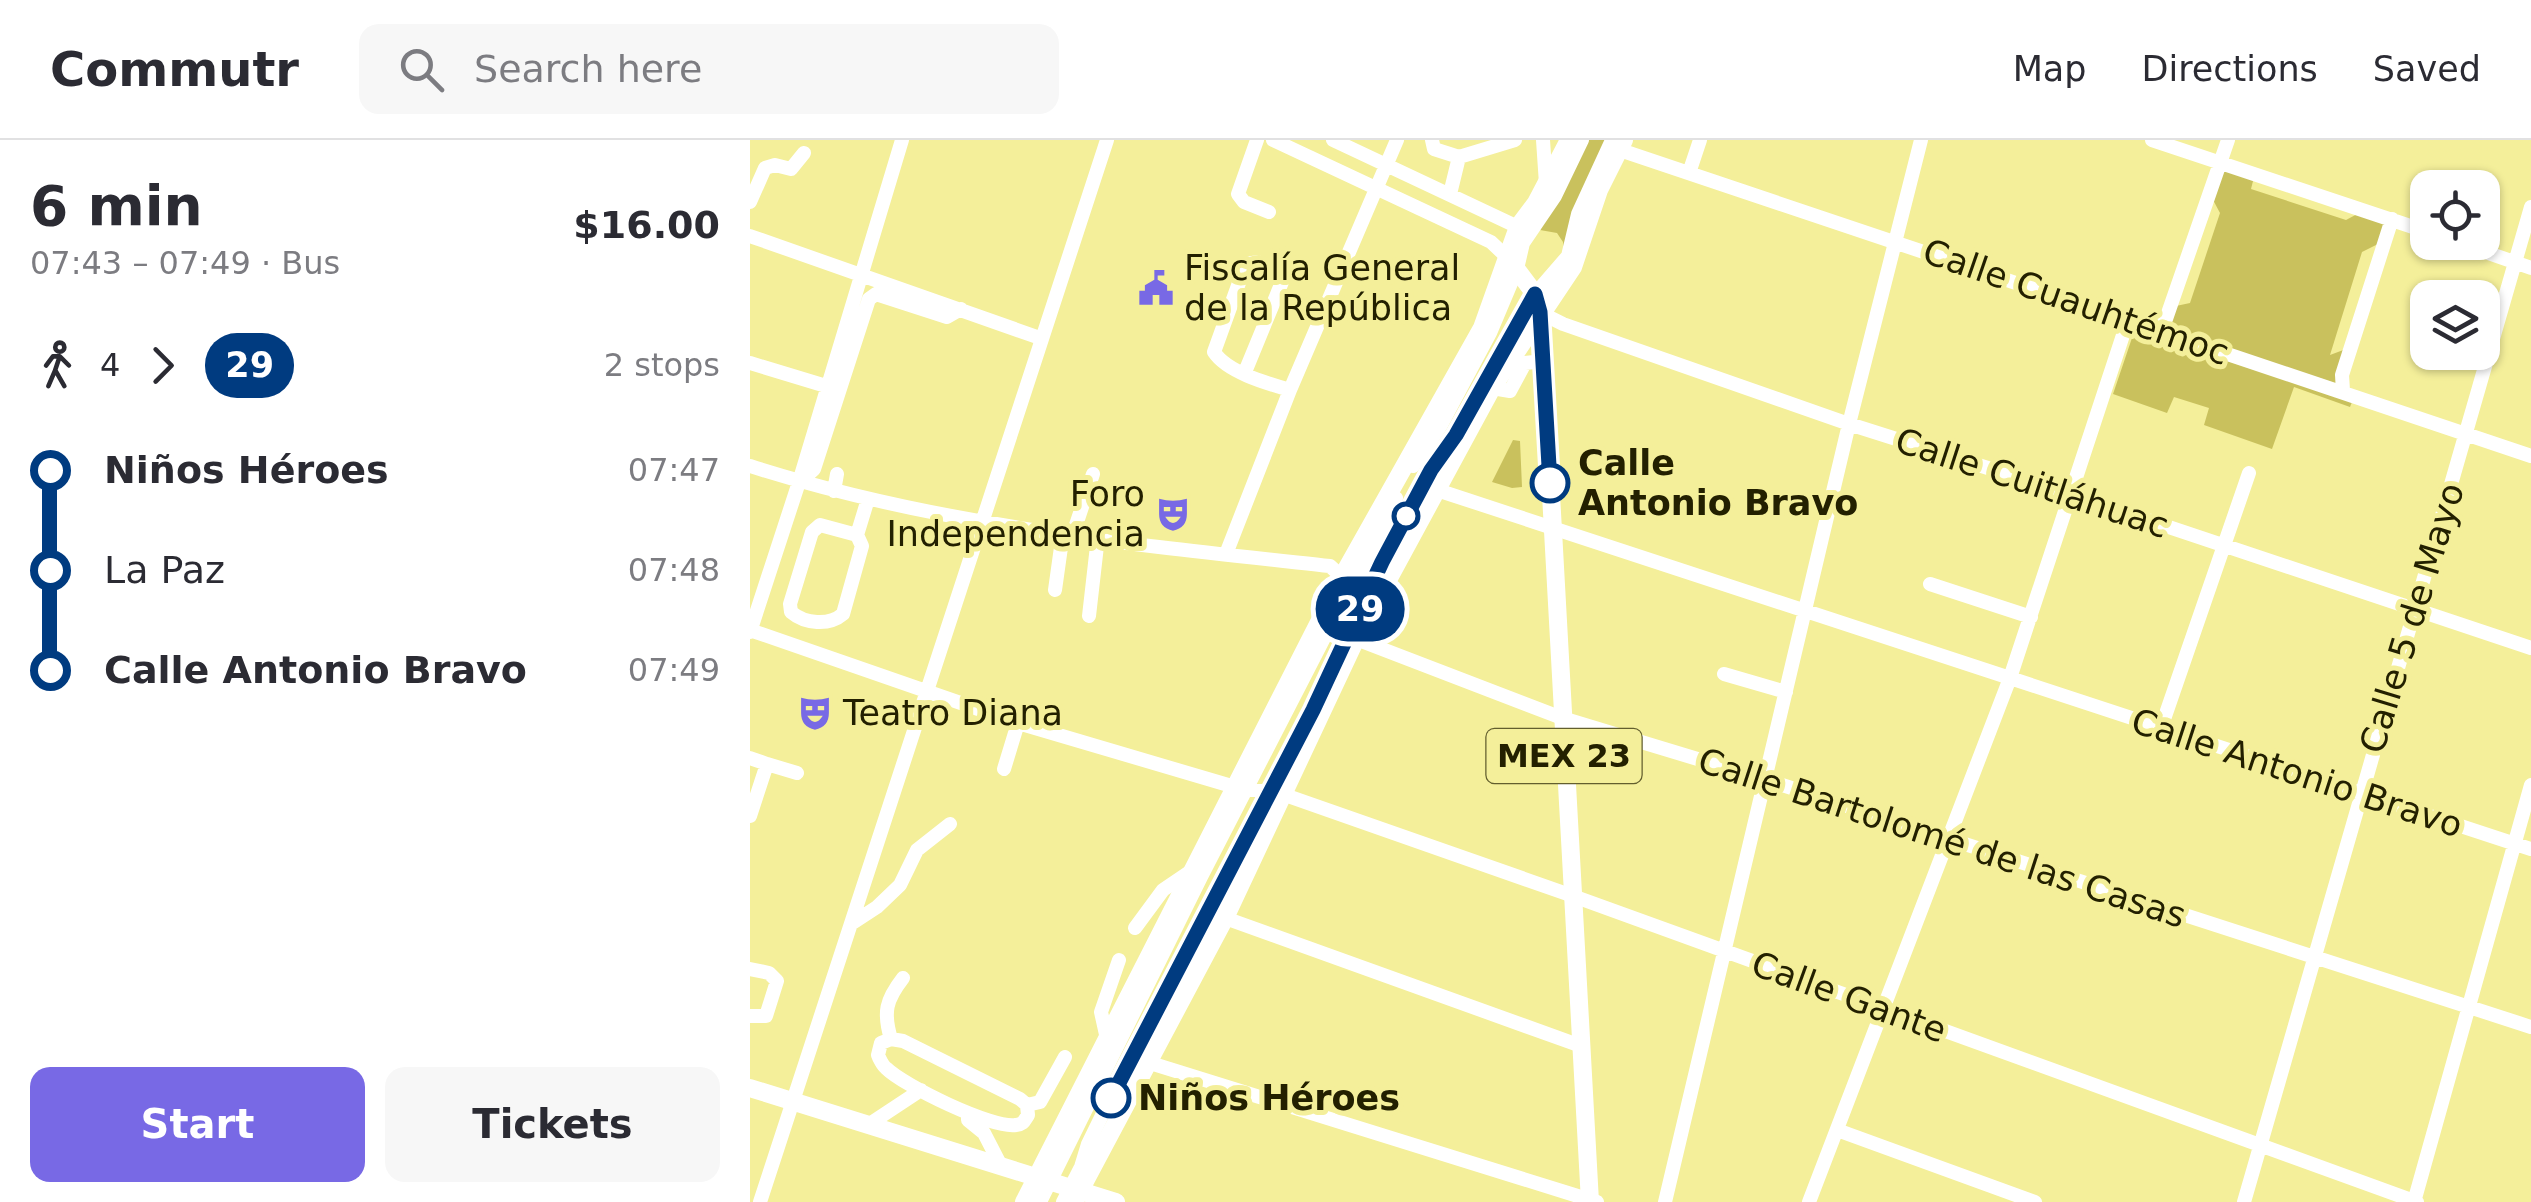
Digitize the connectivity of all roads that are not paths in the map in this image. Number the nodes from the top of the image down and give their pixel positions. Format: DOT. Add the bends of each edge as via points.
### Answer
graph roads {
  1 [pos="902,140"];
  2 [pos="1107,140"];
  3 [pos="1257,140"];
  4 [pos="1273,140"];
  5 [pos="1334,140"];
  6 [pos="1397,140"];
  7 [pos="1432,140"];
  8 [pos="1515,140"];
  9 [pos="1543,140"];
  10 [pos="1568,140"];
  11 [pos="1582,140"];
  12 [pos="1700,140"];
  13 [pos="1922,140"];
  14 [pos="2152,140"];
  15 [pos="2228,140"];
  16 [pos="1619,143"];
  17 [pos="804,153"];
  18 [pos="1459,157"];
  19 [pos="2220,162"];
  20 [pos="1387,165"];
  21 [pos="1689,173"];
  22 [pos="1546,185"];
  23 [pos="1376,188"];
  24 [pos="1450,194"];
  25 [pos="750,202"];
  26 [pos="2531,207"];
  27 [pos="1270,212"];
  28 [pos="2392,219"];
  29 [pos="2410,226"];
  30 [pos="1518,227"];
  31 [pos="750,236"];
  32 [pos="1898,242"];
  33 [pos="2500,258"];
  34 [pos="1513,263"];
  35 [pos="2515,263"];
  36 [pos="2531,268"];
  37 [pos="862,275"];
  38 [pos="1538,303"];
  39 [pos="960,310"];
  40 [pos="2127,323"];
  41 [pos="2153,329"];
  42 [pos="1040,338"];
  43 [pos="1528,358"];
  44 [pos="750,364"];
  45 [pos="1244,372"];
  46 [pos="826,386"];
  47 [pos="1290,390"];
  48 [pos="2343,391"];
  49 [pos="1850,424"];
  50 [pos="2467,434"];
  51 [pos="2531,456"];
  52 [pos="750,466"];
  53 [pos="837,474"];
  54 [pos="1093,474"];
  55 [pos="2249,474"];
  56 [pos="799,482"];
  57 [pos="834,490"];
  58 [pos="1437,490"];
  59 [pos="2073,494"];
  60 [pos="868,499"];
  61 [pos="982,522"];
  62 [pos="1552,528"];
  63 [pos="1068,533"];
  64 [pos="857,535"];
  65 [pos="1098,538"];
  66 [pos="2222,546"];
  67 [pos="1226,554"];
  68 [pos="1342,577"];
  69 [pos="1930,584"];
  70 [pos="1056,590"];
  71 [pos="2413,610"];
  72 [pos="1807,612"];
  73 [pos="1089,616"];
  74 [pos="2031,618"];
  75 [pos="750,631"];
  76 [pos="1356,639"];
  77 [pos="2531,648"];
  78 [pos="1724,674"];
  79 [pos="2010,678"];
  80 [pos="925,692"];
  81 [pos="1786,692"];
  82 [pos="1562,718"];
  83 [pos="1018,724"];
  84 [pos="2161,728"];
  85 [pos="750,758"];
  86 [pos="767,764"];
  87 [pos="1004,769"];
  88 [pos="797,773"];
  89 [pos="1768,780"];
  90 [pos="2531,785"];
  91 [pos="1241,788"];
  92 [pos="1276,793"];
  93 [pos="2360,793"];
  94 [pos="750,816"];
  95 [pos="950,824"];
  96 [pos="1947,838"];
  97 [pos="2514,844"];
  98 [pos="2531,849"];
  99 [pos="1192,870"];
  100 [pos="1574,896"];
  101 [pos="1225,918"];
  102 [pos="850,924"];
  103 [pos="1135,928"];
  104 [pos="1725,951"];
  105 [pos="2314,958"];
  106 [pos="1119,960"];
  107 [pos="750,969"];
  108 [pos="902,978"];
  109 [pos="2470,1007"];
  110 [pos="1882,1010"];
  111 [pos="750,1016"];
  112 [pos="2531,1027"];
  113 [pos="890,1039"];
  114 [pos="1107,1039"];
  115 [pos="1581,1046"];
  116 [pos="1066,1057"];
  117 [pos="1147,1062"];
  118 [pos="750,1088"];
  119 [pos="921,1090"];
  120 [pos="793,1101"];
  121 [pos="1026,1105"];
  122 [pos="968,1114"];
  123 [pos="868,1125"];
  124 [pos="1836,1130"];
  125 [pos="2260,1147"];
  126 [pos="1000,1166"];
  127 [pos="1043,1180"];
  128 [pos="1072,1196"];
  129 [pos="1593,1201"];
  130 [pos="760,1202"];
  131 [pos="1024,1202"];
  132 [pos="1040,1202"];
  133 [pos="1116,1202"];
  134 [pos="1665,1202"];
  135 [pos="1809,1202"];
  136 [pos="2034,1202"];
  137 [pos="2244,1202"];
  138 [pos="2415,1202"];
  1 -- 37 [label="street"];
  2 -- 42 [label="street"];
  3 -- 27 [label="street" via="1238,194"];
  4 -- 23 [label="street"];
  5 -- 20 [label="street"];
  6 -- 20 [label="street"];
  7 -- 18 [label="street" via="1439,152"];
  8 -- 18 [label="street"];
  9 -- 22 [label="street"];
  10 -- 22 [label="main road"];
  11 -- 34 [label="street"];
  12 -- 21 [label="street"];
  13 -- 32 [label="street"];
  14 -- 19 [label="street"];
  15 -- 19 [label="street"];
  16 -- 21 [label="street, Calle Cuauhtémoc"];
  16 -- 38 [label="main road" via="1572,268"];
  17 -- 25 [label="street" via="792,169 765,168"];
  18 -- 24 [label="street"];
  19 -- 28 [label="street"];
  19 -- 41 [label="street" via="2166,320"];
  20 -- 23 [label="street"];
  20 -- 24 [label="street"];
  21 -- 32 [label="street, Calle Cuauhtémoc"];
  22 -- 30 [label="main road"];
  23 -- 34 [label="street" via="1491,242"];
  23 -- 47 [label="street"];
  24 -- 30 [label="street"];
  26 -- 35 [label="street, Calle 5 de Mayo"];
  28 -- 29 [label="street"];
  28 -- 48 [label="street" via="2342,374"];
  30 -- 34 [label="main road"];
  31 -- 37 [label="street"];
  32 -- 40 [label="street, Calle Cuauhtémoc"];
  32 -- 49 [label="street"];
  33 -- 35 [label="street"];
  34 -- 38 [label="main road"];
  34 -- 68 [label="main road"];
  34 -- 91 [label="street" via="1490,332 1442,426 1415,462"];
  35 -- 36 [label="street"];
  35 -- 50 [label="street, Calle 5 de Mayo"];
  37 -- 39 [label="street"];
  37 -- 46 [label="street"];
  38 -- 43 [label="main road"];
  38 -- 43 [label="main road, MEX 23"];
  38 -- 49 [label="street, Calle Cuitláhuac" via="1564,324"];
  38 -- 92 [label="street" via="1422,485"];
  39 -- 42 [label="street"];
  39 -- 56 [label="street" via="947,316 876,294 869,299 814,469"];
  40 -- 41 [label="street, Calle Cuauhtémoc"];
  40 -- 59 [label="street"];
  41 -- 48 [label="street, Calle Cuauhtémoc"];
  42 -- 61 [label="street"];
  43 -- 58 [label="main road" via="1492,388"];
  43 -- 62 [label="main road, MEX 23"];
  44 -- 46 [label="street"];
  45 -- 45 [label="street" via="1219,359 1214,346 1244,268 1258,262 1280,272 1282,282"];
  45 -- 47 [label="street"];
  46 -- 56 [label="street"];
  47 -- 67 [label="street"];
  48 -- 50 [label="street, Calle Cuauhtémoc"];
  49 -- 59 [label="street, Calle Cuitláhuac"];
  49 -- 72 [label="street"];
  50 -- 51 [label="street, Calle Cuauhtémoc"];
  50 -- 71 [label="street, Calle 5 de Mayo"];
  52 -- 56 [label="street"];
  53 -- 57 [label="street"];
  54 -- 63 [label="street"];
  55 -- 66 [label="street"];
  56 -- 57 [label="street"];
  56 -- 75 [label="street"];
  57 -- 60 [label="street"];
  58 -- 62 [label="street, Calle Antonio Bravo"];
  58 -- 76 [label="main road"];
  59 -- 66 [label="street, Calle Cuitláhuac"];
  59 -- 74 [label="street"];
  60 -- 61 [label="street"];
  60 -- 64 [label="street"];
  61 -- 63 [label="street"];
  61 -- 80 [label="street"];
  62 -- 72 [label="street, Calle Antonio Bravo"];
  62 -- 82 [label="main road, MEX 23"];
  63 -- 65 [label="street"];
  63 -- 70 [label="street"];
  64 -- 64 [label="street" via="815,527 790,604 798,618 825,623 843,614 862,546"];
  65 -- 67 [label="street"];
  65 -- 73 [label="street"];
  66 -- 71 [label="street, Calle Cuitláhuac"];
  66 -- 84 [label="street"];
  67 -- 68 [label="street" via="1330,566"];
  68 -- 91 [label="main road"];
  69 -- 74 [label="street"];
  71 -- 77 [label="street, Calle Cuitláhuac"];
  71 -- 93 [label="street, Calle 5 de Mayo"];
  72 -- 79 [label="street, Calle Antonio Bravo"];
  72 -- 81 [label="street"];
  74 -- 79 [label="street"];
  75 -- 80 [label="street, Calle Gante"];
  76 -- 82 [label="street, Calle Bartolomé de las Casas"];
  76 -- 92 [label="main road"];
  78 -- 81 [label="street"];
  79 -- 84 [label="street, Calle Antonio Bravo"];
  79 -- 96 [label="street"];
  80 -- 83 [label="street, Calle Gante"];
  80 -- 102 [label="street"];
  81 -- 89 [label="street"];
  82 -- 89 [label="street, Calle Bartolomé de las Casas"];
  82 -- 100 [label="main road, MEX 23"];
  83 -- 87 [label="street"];
  83 -- 91 [label="street, Calle Gante"];
  84 -- 93 [label="street, Calle Antonio Bravo"];
  85 -- 86 [label="street"];
  86 -- 88 [label="street"];
  86 -- 94 [label="street"];
  89 -- 96 [label="street, Calle Bartolomé de las Casas"];
  89 -- 104 [label="street"];
  90 -- 97 [label="street"];
  91 -- 92 [label="street, Calle Gante"];
  91 -- 99 [label="main road"];
  91 -- 127 [label="street"];
  92 -- 100 [label="street, Calle Gante"];
  92 -- 101 [label="main road"];
  92 -- 128 [label="street" via="1126,1067 1088,1144"];
  93 -- 97 [label="street, Calle Antonio Bravo"];
  93 -- 105 [label="street, Calle 5 de Mayo"];
  95 -- 102 [label="street" via="917,850 900,885"];
  96 -- 105 [label="street, Calle Bartolomé de las Casas"];
  96 -- 110 [label="street"];
  97 -- 98 [label="street, Calle Antonio Bravo"];
  97 -- 109 [label="street"];
  99 -- 103 [label="street" via="1163,890"];
  99 -- 114 [label="main road"];
  100 -- 104 [label="street, Calle Gante"];
  100 -- 115 [label="main road, MEX 23"];
  101 -- 115 [label="street"];
  101 -- 117 [label="main road"];
  102 -- 120 [label="street"];
  104 -- 110 [label="street, Calle Gante"];
  104 -- 134 [label="street"];
  105 -- 109 [label="street, Calle Bartolomé de las Casas"];
  105 -- 125 [label="street, Calle 5 de Mayo"];
  106 -- 114 [label="street" via="1101,1012"];
  107 -- 111 [label="street" via="777,981 766,1016"];
  108 -- 113 [label="street" via="884,1017"];
  109 -- 112 [label="street, Calle Bartolomé de las Casas"];
  109 -- 138 [label="street"];
  110 -- 124 [label="street"];
  110 -- 125 [label="street, Calle Gante"];
  113 -- 119 [label="street" via="878,1055 884,1068"];
  113 -- 121 [label="street"];
  114 -- 127 [label="main road"];
  115 -- 129 [label="main road, MEX 23"];
  116 -- 121 [label="street" via="1040,1102"];
  117 -- 128 [label="main road"];
  117 -- 129 [label="street"];
  118 -- 120 [label="main road"];
  119 -- 122 [label="street"];
  119 -- 123 [label="street"];
  120 -- 123 [label="main road"];
  120 -- 130 [label="street"];
  121 -- 122 [label="street" via="1028,1116 1014,1126"];
  122 -- 126 [label="street"];
  123 -- 126 [label="main road"];
  124 -- 135 [label="street"];
  124 -- 136 [label="street"];
  125 -- 137 [label="street, Calle 5 de Mayo"];
  125 -- 138 [label="street, Calle Gante"];
  126 -- 127 [label="main road"];
  127 -- 128 [label="main road"];
  127 -- 131 [label="main road"];
  127 -- 132 [label="street"];
  128 -- 133 [label="main road"];
}
